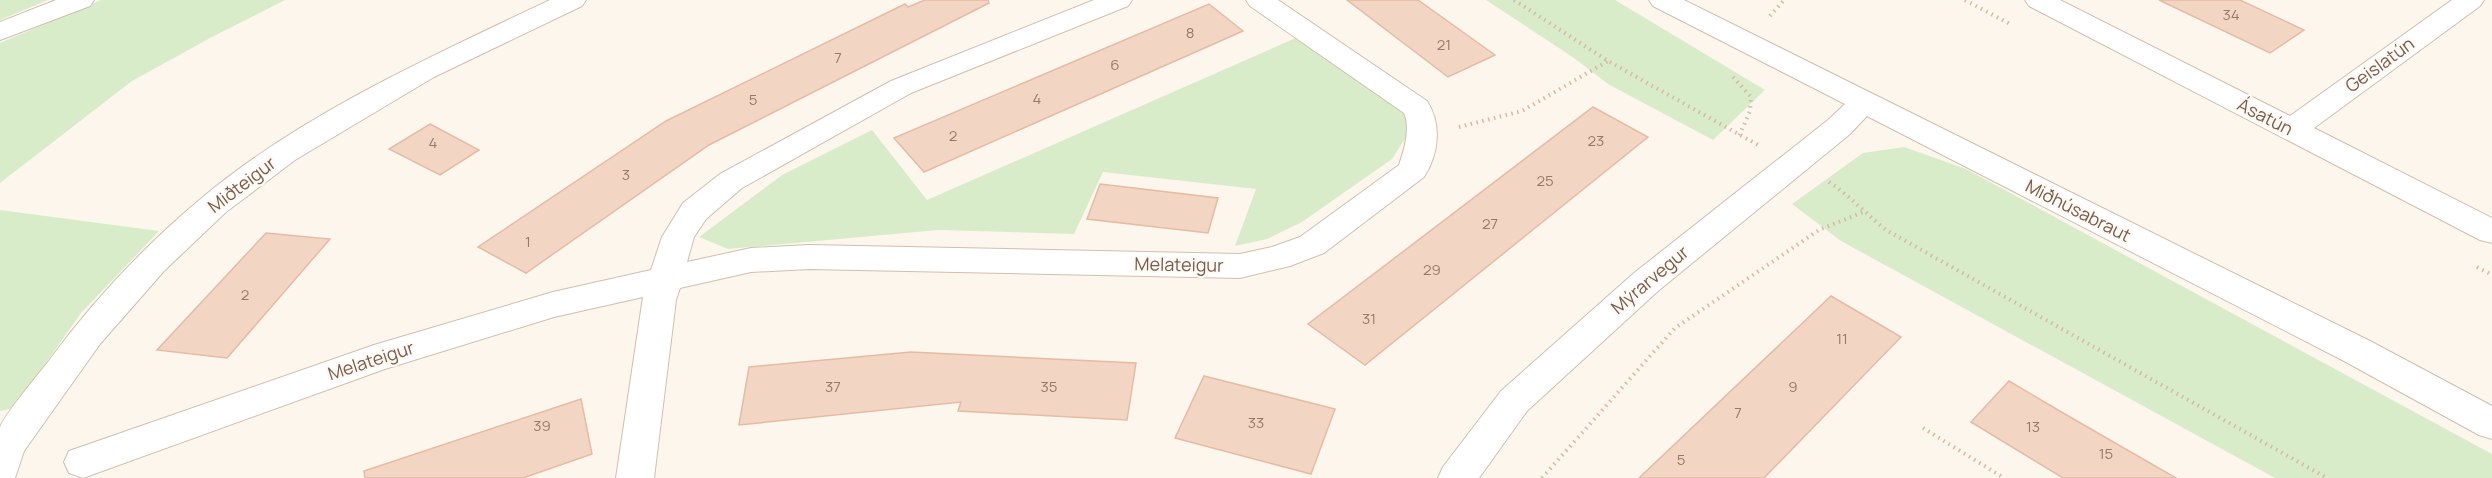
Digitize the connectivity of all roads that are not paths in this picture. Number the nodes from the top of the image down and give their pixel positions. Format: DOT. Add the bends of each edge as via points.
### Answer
graph roads {
  1 [pos="80,0"];
  2 [pos="572,0"];
  3 [pos="1118,0"];
  4 [pos="1260,0"];
  5 [pos="1663,0"];
  6 [pos="2039,0"];
  7 [pos="2470,0"];
  8 [pos="0,32"];
  9 [pos="1864,102"];
  10 [pos="2291,130"];
  11 [pos="2492,231"];
  12 [pos="665,279"];
  13 [pos="2492,424"];
  14 [pos="2,455"];
  15 [pos="83,462"];
  16 [pos="635,478"];
  17 [pos="1457,478"];
  1 -- 8 [label="street"];
  2 -- 14 [label="street, Miðteigur" via="424,71 284,153 215,204 152,263 87,335"];
  3 -- 12 [label="street" via="901,87 731,182 694,211 678,237"];
  4 -- 12 [label="street, Melateigur" via="1416,108 1422,120 1413,170 1312,245 1240,266 809,256 750,260"];
  5 -- 9 [label="street, Miðhúsabraut"];
  6 -- 10 [label="street, Ásatún"];
  7 -- 10 [label="street, Geislatún"];
  9 -- 13 [label="street, Miðhúsabraut" via="2357,351"];
  9 -- 17 [label="street, Mýrarvegur" via="1839,128 1646,282 1514,400"];
  10 -- 11 [label="street, Ásatún"];
  12 -- 15 [label="street, Melateigur" via="554,305 374,359"];
  12 -- 16 [label="street"];
}
